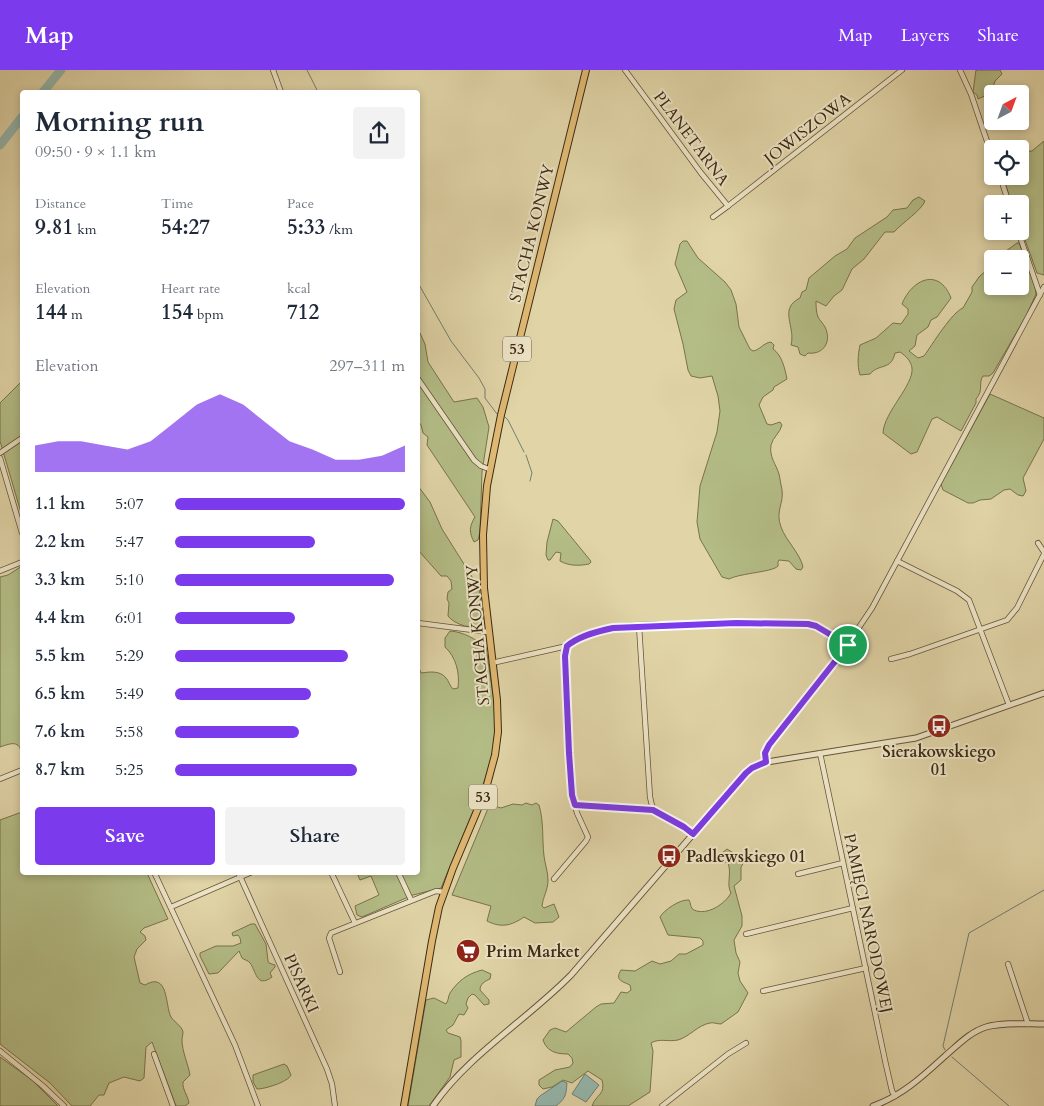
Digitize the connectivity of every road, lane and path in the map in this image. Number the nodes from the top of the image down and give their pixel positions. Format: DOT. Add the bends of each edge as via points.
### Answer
graph roads {
  1 [pos="273,70"];
  2 [pos="586,70"];
  3 [pos="625,70"];
  4 [pos="902,70"];
  5 [pos="960,70"];
  6 [pos="280,90"];
  7 [pos="986,140"];
  8 [pos="728,206"];
  9 [pos="712,217"];
  10 [pos="1021,240"];
  11 [pos="1044,287"];
  12 [pos="1040,295"];
  13 [pos="420,382"];
  14 [pos="20,439"];
  15 [pos="0,453"];
  16 [pos="0,458"];
  17 [pos="489,470"];
  18 [pos="20,526"];
  19 [pos="1038,543"];
  20 [pos="1044,553"];
  21 [pos="897,561"];
  22 [pos="20,563"];
  23 [pos="0,571"];
  24 [pos="420,623"];
  25 [pos="639,626"];
  26 [pos="981,630"];
  27 [pos="488,632"];
  28 [pos="848,645"];
  29 [pos="567,646"];
  30 [pos="891,659"];
  31 [pos="492,663"];
  32 [pos="1044,693"];
  33 [pos="1010,705"];
  34 [pos="820,754"];
  35 [pos="766,762"];
  36 [pos="20,771"];
  37 [pos="0,778"];
  38 [pos="575,805"];
  39 [pos="653,810"];
  40 [pos="693,834"];
  41 [pos="843,863"];
  42 [pos="798,874"];
  43 [pos="155,875"];
  44 [pos="239,875"];
  45 [pos="332,875"];
  46 [pos="399,875"];
  47 [pos="554,879"];
  48 [pos="444,892"];
  49 [pos="410,900"];
  50 [pos="170,907"];
  51 [pos="853,908"];
  52 [pos="355,923"];
  53 [pos="746,934"];
  54 [pos="1008,964"];
  55 [pos="866,968"];
  56 [pos="340,972"];
  57 [pos="763,992"];
  58 [pos="1028,1024"];
  59 [pos="1044,1024"];
  60 [pos="746,1044"];
  61 [pos="0,1051"];
  62 [pos="154,1054"];
  63 [pos="895,1096"];
  64 [pos="64,1106"];
  65 [pos="174,1106"];
  66 [pos="258,1106"];
  67 [pos="335,1106"];
  68 [pos="404,1106"];
  69 [pos="433,1106"];
  70 [pos="662,1106"];
  71 [pos="873,1106"];
  1 -- 6 [label="street"];
  2 -- 17 [label="main road, STACHA KONWY / 53"];
  3 -- 8 [label="street, PLANETARNA"];
  4 -- 8 [label="street, JOWISZOWA"];
  5 -- 7 [label="street"];
  8 -- 9 [label="street, PLANETARNA"];
  10 -- 12 [label="street"];
  11 -- 12 [label="street"];
  12 -- 21 [label="street"];
  13 -- 17 [label="street" via="474,460"];
  14 -- 15 [label="street"];
  16 -- 18 [label="street"];
  17 -- 27 [label="main road, STACHA KONWY / 53" via="483,544"];
  19 -- 20 [label="street"];
  20 -- 26 [label="street" via="1014,613 1007,620"];
  21 -- 26 [label="street" via="966,597 973,606"];
  21 -- 28 [label="street"];
  22 -- 23 [label="street"];
  24 -- 27 [label="street"];
  25 -- 28 [label="street" via="803,623 816,626"];
  25 -- 29 [label="street" via="600,630"];
  25 -- 39 [label="street"];
  26 -- 30 [label="street"];
  26 -- 33 [label="street"];
  27 -- 31 [label="main road, STACHA KONWY / 53"];
  28 -- 35 [label="street" via="769,745 765,753"];
  29 -- 31 [label="street"];
  29 -- 38 [label="street" via="569,753"];
  31 -- 48 [label="main road, STACHA KONWY / 53" via="498,718 493,764"];
  32 -- 33 [label="street"];
  33 -- 34 [label="street" via="916,738"];
  34 -- 35 [label="street"];
  34 -- 41 [label="street, PAMIĘCI NARODOWEJ"];
  35 -- 40 [label="street" via="746,773"];
  36 -- 37 [label="street"];
  38 -- 39 [label="street"];
  38 -- 47 [label="street" via="587,839"];
  39 -- 40 [label="street"];
  40 -- 69 [label="street" via="571,975 462,1072"];
  41 -- 42 [label="street"];
  41 -- 51 [label="street, PAMIĘCI NARODOWEJ"];
  43 -- 50 [label="street"];
  44 -- 50 [label="street"];
  44 -- 67 [label="street, PISARKI" via="327,1070"];
  45 -- 52 [label="street"];
  46 -- 49 [label="street"];
  48 -- 49 [label="street" via="436,891"];
  48 -- 68 [label="main road, STACHA KONWY / 53" via="432,937"];
  49 -- 52 [label="street"];
  50 -- 66 [label="street" via="236,1045"];
  51 -- 53 [label="street"];
  51 -- 55 [label="street, PAMIĘCI NARODOWEJ"];
  52 -- 56 [label="street" via="333,932 329,937"];
  54 -- 58 [label="street"];
  55 -- 57 [label="street"];
  55 -- 63 [label="street, PAMIĘCI NARODOWEJ" via="888,1078"];
  58 -- 59 [label="street"];
  58 -- 63 [label="street" via="999,1024 972,1034 923,1077"];
  60 -- 70 [label="street" via="728,1054"];
  61 -- 64 [label="street"];
  62 -- 65 [label="street"];
  63 -- 71 [label="street"];
}
